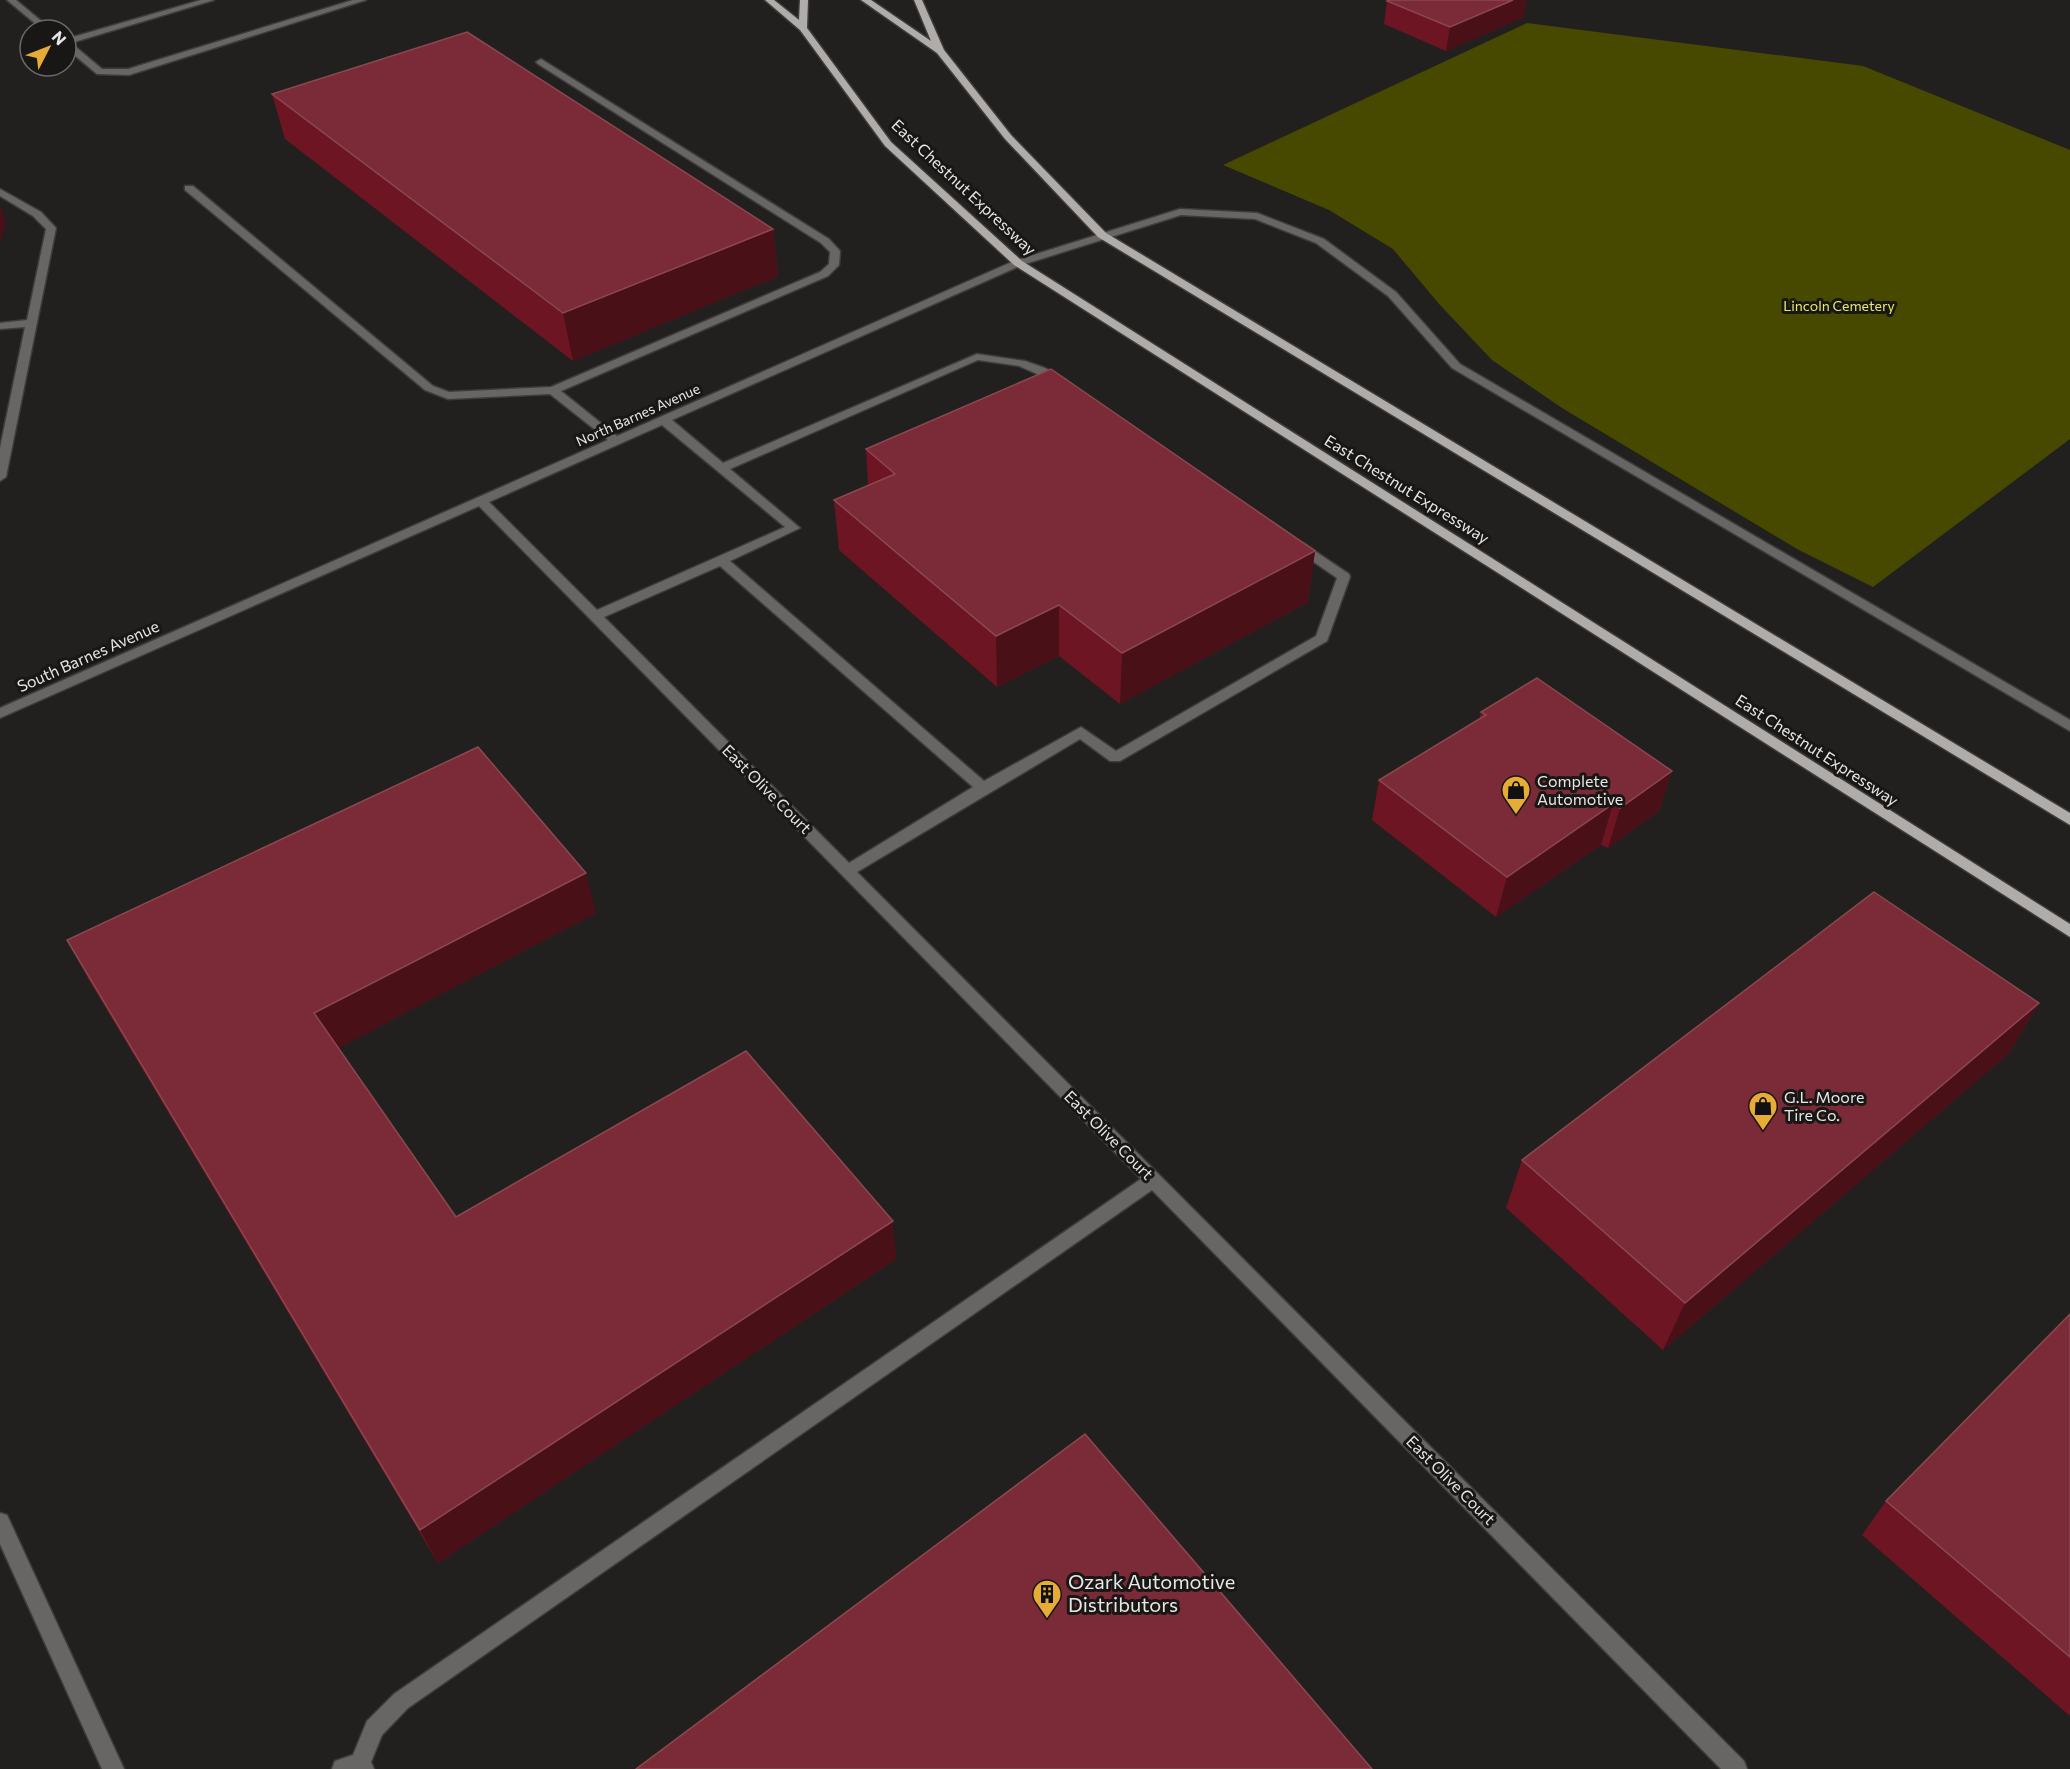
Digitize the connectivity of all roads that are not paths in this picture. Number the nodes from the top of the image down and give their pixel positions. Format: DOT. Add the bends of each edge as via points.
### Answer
graph roads {
  1 [pos="11,0"];
  2 [pos="210,0"];
  3 [pos="362,0"];
  4 [pos="769,0"];
  5 [pos="804,0"];
  6 [pos="865,0"];
  7 [pos="918,0"];
  8 [pos="341,3"];
  9 [pos="33,18"];
  10 [pos="803,28"];
  11 [pos="78,39"];
  12 [pos="940,51"];
  13 [pos="78,53"];
  14 [pos="542,62"];
  15 [pos="189,188"];
  16 [pos="0,192"];
  17 [pos="1102,235"];
  18 [pos="1018,263"];
  19 [pos="33,322"];
  20 [pos="0,326"];
  21 [pos="1071,388"];
  22 [pos="553,390"];
  23 [pos="664,420"];
  24 [pos="617,441"];
  25 [pos="722,468"];
  26 [pos="0,477"];
  27 [pos="481,501"];
  28 [pos="1286,537"];
  29 [pos="721,560"];
  30 [pos="596,616"];
  31 [pos="189,629"];
  32 [pos="0,713"];
  33 [pos="2070,726"];
  34 [pos="983,788"];
  35 [pos="2070,820"];
  36 [pos="847,871"];
  37 [pos="2070,931"];
  38 [pos="1153,1180"];
  39 [pos="0,1522"];
  40 [pos="356,1767"];
  41 [pos="113,1769"];
  42 [pos="1736,1769"];
  1 -- 9 [label="street"];
  2 -- 11 [label="street"];
  3 -- 8 [label="street"];
  4 -- 10 [label="main road, East Chestnut Expressway"];
  5 -- 10 [label="main road"];
  6 -- 12 [label="main road"];
  7 -- 12 [label="main road"];
  8 -- 13 [label="street" via="129,72 100,72"];
  10 -- 18 [label="main road, East Chestnut Expressway" via="888,144"];
  12 -- 17 [label="main road" via="1008,137"];
  14 -- 22 [label="street" via="835,251 834,265 824,274"];
  15 -- 22 [label="street" via="438,394"];
  16 -- 19 [label="street" via="37,214 51,228"];
  17 -- 18 [label="street, North Barnes Avenue"];
  17 -- 33 [label="street, North Barnes Avenue" via="1180,212 1257,216 1320,241 1392,294 1456,366"];
  17 -- 35 [label="main road"];
  18 -- 23 [label="street, North Barnes Avenue"];
  18 -- 37 [label="main road, East Chestnut Expressway"];
  19 -- 20 [label="street"];
  19 -- 26 [label="street"];
  21 -- 25 [label="street" via="1041,368 977,357"];
  22 -- 24 [label="street"];
  23 -- 24 [label="street, North Barnes Avenue"];
  23 -- 25 [label="street"];
  24 -- 27 [label="street, North Barnes Avenue"];
  25 -- 29 [label="street" via="794,528"];
  27 -- 30 [label="street, East Olive Court"];
  27 -- 31 [label="street, North Barnes Avenue"];
  28 -- 34 [label="street" via="1344,577 1322,638 1115,758 1081,732"];
  29 -- 30 [label="street"];
  29 -- 34 [label="street"];
  30 -- 36 [label="street, East Olive Court"];
  31 -- 32 [label="street, South Barnes Avenue"];
  34 -- 36 [label="street"];
  36 -- 38 [label="street, East Olive Court"];
  38 -- 40 [label="street" via="401,1701 374,1728"];
  38 -- 42 [label="street, East Olive Court"];
  39 -- 41 [label="street"];
}
